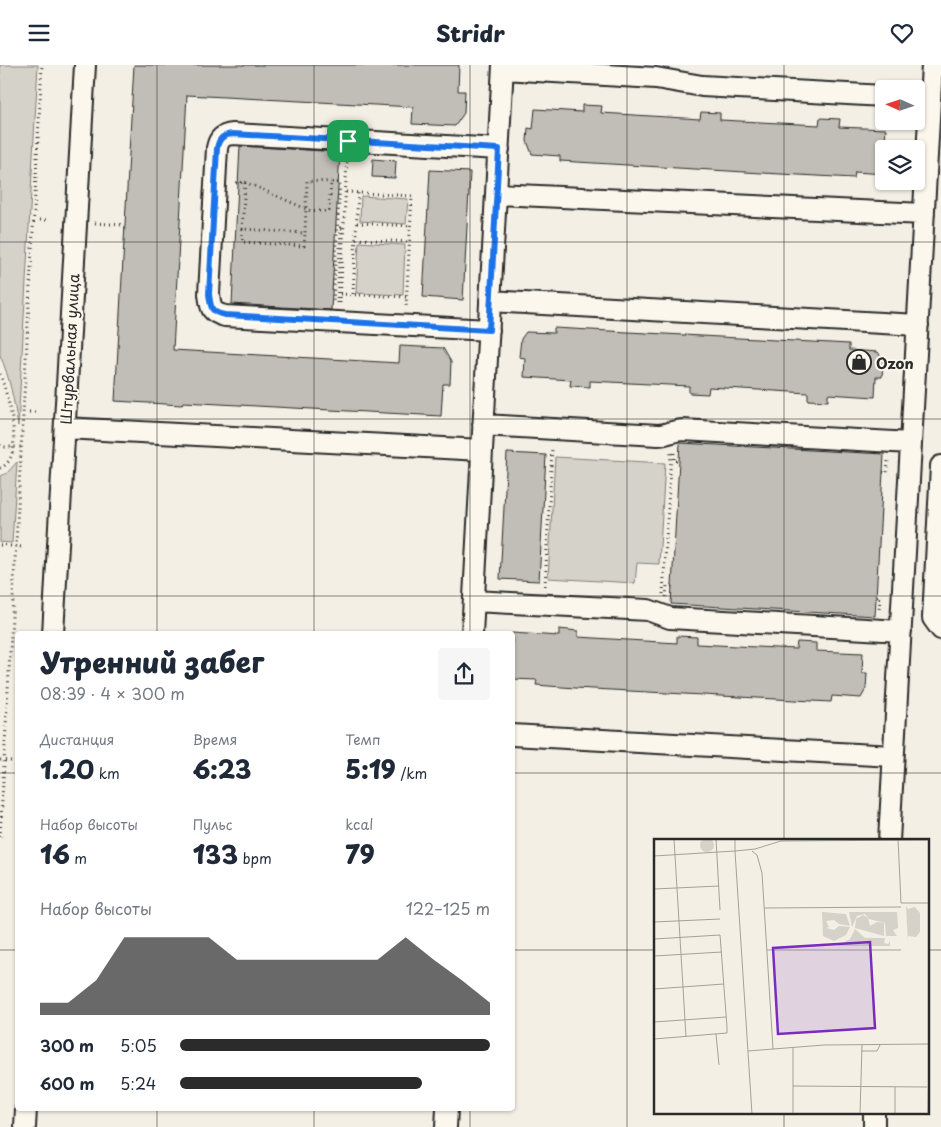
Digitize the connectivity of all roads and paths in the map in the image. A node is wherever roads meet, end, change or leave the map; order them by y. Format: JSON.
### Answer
{"nodes":[{"id":1,"x":42,"y":65,"type":"edge"},
{"id":2,"x":85,"y":65,"type":"edge"},
{"id":3,"x":932,"y":65,"type":"edge"},
{"id":4,"x":503,"y":67,"type":"edge"},
{"id":5,"x":925,"y":91,"type":"edge"},
{"id":6,"x":875,"y":96,"type":"edge"},
{"id":7,"x":923,"y":130,"type":"edge"},
{"id":8,"x":348,"y":141,"type":"junction"},
{"id":9,"x":499,"y":149,"type":"junction"},
{"id":10,"x":239,"y":182,"type":"dead end"},
{"id":11,"x":245,"y":182,"type":"junction"},
{"id":12,"x":331,"y":182,"type":"junction"},
{"id":13,"x":346,"y":193,"type":"junction"},
{"id":14,"x":358,"y":193,"type":"junction"},
{"id":15,"x":496,"y":194,"type":"junction"},
{"id":16,"x":306,"y":208,"type":"junction"},
{"id":17,"x":924,"y":213,"type":"junction"},
{"id":18,"x":40,"y":220,"type":"dead end"},
{"id":19,"x":48,"y":221,"type":"dead end"},
{"id":20,"x":95,"y":223,"type":"dead end"},
{"id":21,"x":357,"y":223,"type":"junction"},
{"id":22,"x":125,"y":225,"type":"dead end"},
{"id":23,"x":410,"y":226,"type":"junction"},
{"id":24,"x":344,"y":228,"type":"junction"},
{"id":25,"x":242,"y":229,"type":"junction"},
{"id":26,"x":304,"y":233,"type":"junction"},
{"id":27,"x":356,"y":239,"type":"junction"},
{"id":28,"x":410,"y":242,"type":"junction"},
{"id":29,"x":340,"y":294,"type":"junction"},
{"id":30,"x":353,"y":294,"type":"junction"},
{"id":31,"x":407,"y":297,"type":"junction"},
{"id":32,"x":490,"y":301,"type":"junction"},
{"id":33,"x":340,"y":306,"type":"dead end"},
{"id":34,"x":406,"y":310,"type":"dead end"},
{"id":35,"x":918,"y":325,"type":"junction"},
{"id":36,"x":489,"y":330,"type":"junction"},
{"id":37,"x":0,"y":374,"type":"edge"},
{"id":38,"x":30,"y":412,"type":"dead end"},
{"id":39,"x":39,"y":412,"type":"dead end"},
{"id":40,"x":484,"y":425,"type":"junction"},
{"id":41,"x":65,"y":427,"type":"junction"},
{"id":42,"x":554,"y":429,"type":"junction"},
{"id":43,"x":672,"y":432,"type":"junction"},
{"id":44,"x":911,"y":443,"type":"junction"},
{"id":45,"x":0,"y":445,"type":"edge"},
{"id":46,"x":14,"y":447,"type":"junction"},
{"id":47,"x":21,"y":447,"type":"junction"},
{"id":48,"x":482,"y":450,"type":"junction"},
{"id":49,"x":888,"y":454,"type":"dead end"},
{"id":50,"x":941,"y":466,"type":"edge"},
{"id":51,"x":0,"y":468,"type":"edge"},
{"id":52,"x":883,"y":472,"type":"dead end"},
{"id":53,"x":0,"y":545,"type":"edge"},
{"id":54,"x":16,"y":546,"type":"junction"},
{"id":55,"x":22,"y":547,"type":"dead end"},
{"id":56,"x":672,"y":586,"type":"dead end"},
{"id":57,"x":876,"y":596,"type":"dead end"},
{"id":58,"x":474,"y":601,"type":"junction"},
{"id":59,"x":544,"y":605,"type":"junction"},
{"id":60,"x":664,"y":609,"type":"junction"},
{"id":61,"x":879,"y":616,"type":"dead end"},
{"id":62,"x":941,"y":629,"type":"edge"},
{"id":63,"x":53,"y":631,"type":"edge"},
{"id":64,"x":472,"y":631,"type":"edge"},
{"id":65,"x":900,"y":631,"type":"junction"},
{"id":66,"x":515,"y":735,"type":"edge"},
{"id":67,"x":893,"y":756,"type":"junction"},
{"id":68,"x":2,"y":760,"type":"edge"},
{"id":69,"x":10,"y":761,"type":"dead end"},
{"id":70,"x":0,"y":837,"type":"edge"},
{"id":71,"x":889,"y":839,"type":"edge"},
{"id":72,"x":26,"y":1111,"type":"edge"},
{"id":73,"x":447,"y":1111,"type":"edge"},
{"id":74,"x":25,"y":1127,"type":"edge"},
{"id":75,"x":446,"y":1127,"type":"edge"}],
"edges":[{"from":1,"to":47,"type":"path"},
{"from":2,"to":41,"type":"street","name":"Штурвальная улица"},
{"from":3,"to":5,"type":"street"},
{"from":4,"to":6,"type":"street"},
{"from":4,"to":9,"type":"street"},
{"from":7,"to":17,"type":"street"},
{"from":8,"to":9,"type":"street"},
{"from":8,"to":13,"type":"path"},
{"from":8,"to":36,"type":"street"},
{"from":9,"to":15,"type":"street"},
{"from":10,"to":11,"type":"path"},
{"from":11,"to":16,"type":"path"},
{"from":11,"to":25,"type":"path"},
{"from":12,"to":16,"type":"path"},
{"from":12,"to":16,"type":"path"},
{"from":12,"to":24,"type":"path"},
{"from":13,"to":14,"type":"path"},
{"from":13,"to":24,"type":"path"},
{"from":14,"to":21,"type":"path"},
{"from":14,"to":23,"type":"path"},
{"from":15,"to":17,"type":"street"},
{"from":15,"to":32,"type":"street"},
{"from":16,"to":26,"type":"path"},
{"from":17,"to":35,"type":"street"},
{"from":18,"to":19,"type":"path"},
{"from":20,"to":22,"type":"path"},
{"from":21,"to":23,"type":"path"},
{"from":21,"to":27,"type":"path"},
{"from":23,"to":28,"type":"path"},
{"from":24,"to":29,"type":"path"},
{"from":25,"to":26,"type":"path"},
{"from":25,"to":26,"type":"path"},
{"from":27,"to":28,"type":"path"},
{"from":27,"to":30,"type":"path"},
{"from":28,"to":31,"type":"path"},
{"from":29,"to":30,"type":"path"},
{"from":29,"to":33,"type":"path"},
{"from":30,"to":31,"type":"path"},
{"from":31,"to":34,"type":"path"},
{"from":32,"to":35,"type":"street"},
{"from":32,"to":36,"type":"street"},
{"from":35,"to":44,"type":"street"},
{"from":36,"to":40,"type":"street"},
{"from":37,"to":46,"type":"path"},
{"from":38,"to":39,"type":"path"},
{"from":40,"to":42,"type":"street"},
{"from":40,"to":48,"type":"street"},
{"from":41,"to":48,"type":"street"},
{"from":41,"to":63,"type":"street","name":"Штурвальная улица"},
{"from":42,"to":43,"type":"street"},
{"from":42,"to":59,"type":"path"},
{"from":43,"to":44,"type":"street"},
{"from":43,"to":60,"type":"path"},
{"from":44,"to":65,"type":"street"},
{"from":45,"to":46,"type":"path"},
{"from":46,"to":47,"type":"path"},
{"from":46,"to":51,"type":"path"},
{"from":47,"to":54,"type":"path"},
{"from":48,"to":58,"type":"street"},
{"from":49,"to":52,"type":"path"},
{"from":50,"to":62,"type":"street"},
{"from":53,"to":54,"type":"path"},
{"from":54,"to":55,"type":"path"},
{"from":54,"to":68,"type":"path"},
{"from":56,"to":60,"type":"path"},
{"from":57,"to":61,"type":"path"},
{"from":58,"to":59,"type":"street"},
{"from":58,"to":64,"type":"street"},
{"from":59,"to":60,"type":"street"},
{"from":60,"to":65,"type":"street"},
{"from":65,"to":67,"type":"street"},
{"from":66,"to":67,"type":"street"},
{"from":67,"to":71,"type":"street"},
{"from":68,"to":69,"type":"path"},
{"from":68,"to":70,"type":"path"},
{"from":72,"to":74,"type":"street"},
{"from":73,"to":75,"type":"street"}]}
